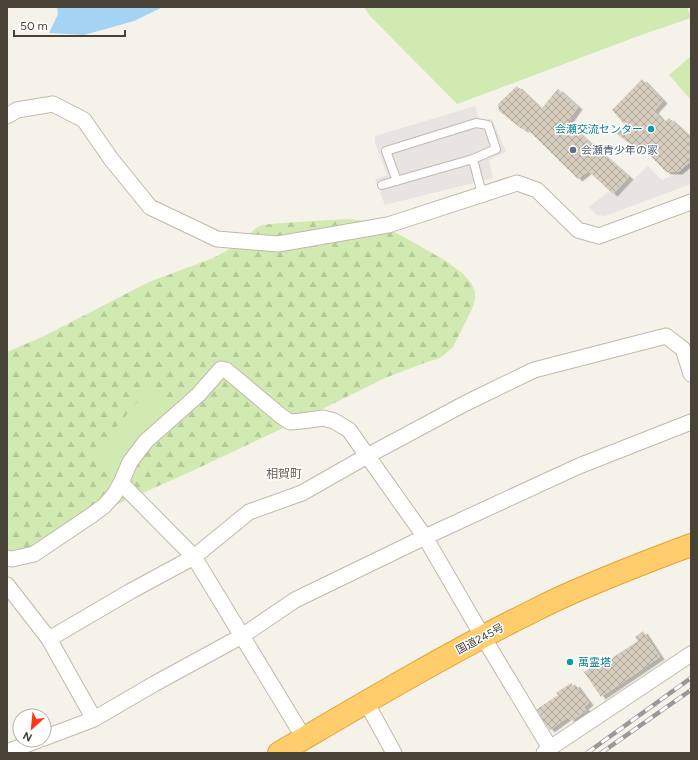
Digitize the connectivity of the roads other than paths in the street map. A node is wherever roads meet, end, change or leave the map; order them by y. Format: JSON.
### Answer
{"nodes":[{"id":1,"x":7,"y":116,"type":"edge"},
{"id":2,"x":473,"y":159,"type":"junction"},
{"id":3,"x":397,"y":180,"type":"junction"},
{"id":4,"x":382,"y":185,"type":"dead end"},
{"id":5,"x":482,"y":194,"type":"junction"},
{"id":6,"x":691,"y":202,"type":"edge"},
{"id":7,"x":687,"y":344,"type":"edge"},
{"id":8,"x":691,"y":374,"type":"edge"},
{"id":9,"x":691,"y":422,"type":"edge"},
{"id":10,"x":367,"y":456,"type":"junction"},
{"id":11,"x":121,"y":483,"type":"junction"},
{"id":12,"x":425,"y":537,"type":"junction"},
{"id":13,"x":691,"y":545,"type":"edge"},
{"id":14,"x":194,"y":557,"type":"junction"},
{"id":15,"x":7,"y":558,"type":"edge"},
{"id":16,"x":7,"y":585,"type":"edge"},
{"id":17,"x":242,"y":636,"type":"junction"},
{"id":18,"x":483,"y":637,"type":"junction"},
{"id":19,"x":49,"y":639,"type":"junction"},
{"id":20,"x":691,"y":654,"type":"edge"},
{"id":21,"x":366,"y":702,"type":"junction"},
{"id":22,"x":94,"y":719,"type":"junction"},
{"id":23,"x":52,"y":735,"type":"edge"},
{"id":24,"x":304,"y":738,"type":"junction"},
{"id":25,"x":17,"y":748,"type":"edge"},
{"id":26,"x":547,"y":751,"type":"edge"},
{"id":27,"x":7,"y":752,"type":"edge"},
{"id":28,"x":279,"y":753,"type":"edge"},
{"id":29,"x":394,"y":753,"type":"edge"}],
"edges":[{"from":1,"to":5,"type":"street"},
{"from":2,"to":3,"type":"lane"},
{"from":2,"to":3,"type":"lane"},
{"from":2,"to":5,"type":"lane"},
{"from":3,"to":4,"type":"lane"},
{"from":5,"to":6,"type":"street"},
{"from":7,"to":8,"type":"street"},
{"from":7,"to":10,"type":"street"},
{"from":9,"to":12,"type":"street"},
{"from":10,"to":11,"type":"street"},
{"from":10,"to":12,"type":"street"},
{"from":10,"to":14,"type":"street"},
{"from":11,"to":14,"type":"street"},
{"from":11,"to":15,"type":"street"},
{"from":12,"to":17,"type":"street"},
{"from":12,"to":18,"type":"street"},
{"from":13,"to":18,"type":"highway","name":"国道245号"},
{"from":14,"to":17,"type":"street"},
{"from":14,"to":19,"type":"street"},
{"from":16,"to":19,"type":"street"},
{"from":17,"to":22,"type":"street"},
{"from":17,"to":24,"type":"street"},
{"from":18,"to":21,"type":"highway","name":"国道245号"},
{"from":18,"to":26,"type":"street"},
{"from":19,"to":22,"type":"street"},
{"from":20,"to":26,"type":"street"},
{"from":21,"to":24,"type":"highway","name":"国道245号"},
{"from":21,"to":29,"type":"street"},
{"from":22,"to":23,"type":"street"},
{"from":24,"to":28,"type":"highway","name":"国道245号"},
{"from":25,"to":27,"type":"street"}]}
